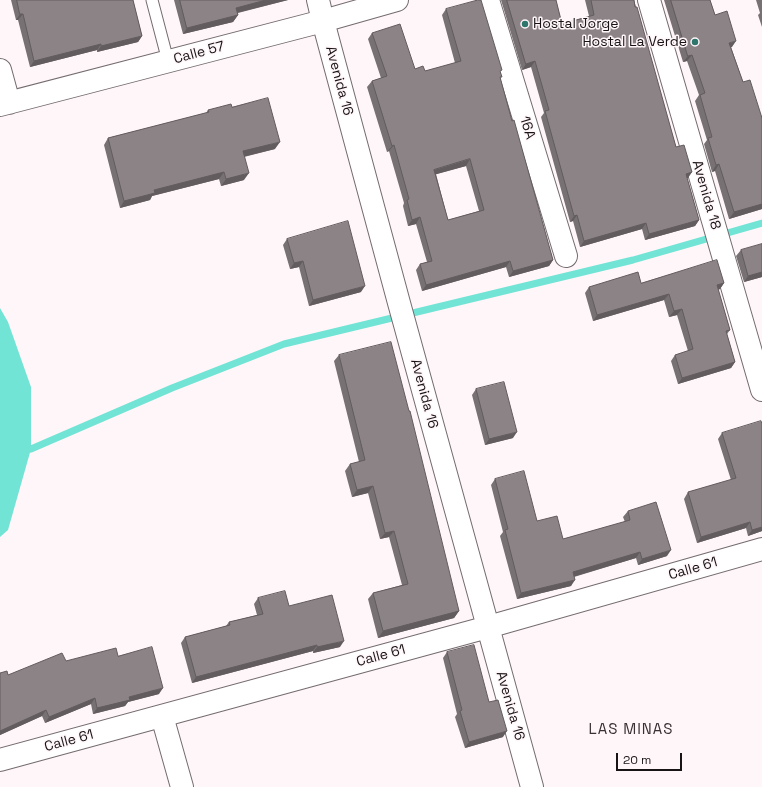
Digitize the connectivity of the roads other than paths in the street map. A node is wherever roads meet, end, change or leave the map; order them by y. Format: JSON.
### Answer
{"nodes":[{"id":1,"x":152,"y":0,"type":"edge"},
{"id":2,"x":318,"y":0,"type":"edge"},
{"id":3,"x":397,"y":0,"type":"edge"},
{"id":4,"x":488,"y":0,"type":"edge"},
{"id":5,"x":649,"y":0,"type":"edge"},
{"id":6,"x":323,"y":21,"type":"junction"},
{"id":7,"x":168,"y":61,"type":"junction"},
{"id":8,"x":0,"y":70,"type":"edge"},
{"id":9,"x":4,"y":104,"type":"edge"},
{"id":10,"x":566,"y":256,"type":"dead end"},
{"id":11,"x":762,"y":390,"type":"edge"},
{"id":12,"x":762,"y":549,"type":"edge"},
{"id":13,"x":488,"y":627,"type":"junction"},
{"id":14,"x":162,"y":716,"type":"junction"},
{"id":15,"x":0,"y":760,"type":"edge"},
{"id":16,"x":182,"y":787,"type":"edge"},
{"id":17,"x":532,"y":787,"type":"edge"}],
"edges":[{"from":1,"to":7,"type":"lane"},
{"from":2,"to":6,"type":"street","name":"Avenida 16"},
{"from":3,"to":6,"type":"street","name":"Calle 57"},
{"from":4,"to":10,"type":"street","name":"16A"},
{"from":5,"to":11,"type":"street","name":"Avenida 18"},
{"from":6,"to":7,"type":"street","name":"Calle 57"},
{"from":6,"to":13,"type":"street","name":"Avenida 16"},
{"from":7,"to":9,"type":"street","name":"Calle 57"},
{"from":8,"to":9,"type":"street"},
{"from":12,"to":13,"type":"street","name":"Calle 61"},
{"from":13,"to":14,"type":"street","name":"Calle 61"},
{"from":13,"to":17,"type":"street","name":"Avenida 16"},
{"from":14,"to":15,"type":"street","name":"Calle 61"},
{"from":14,"to":16,"type":"street"}]}
